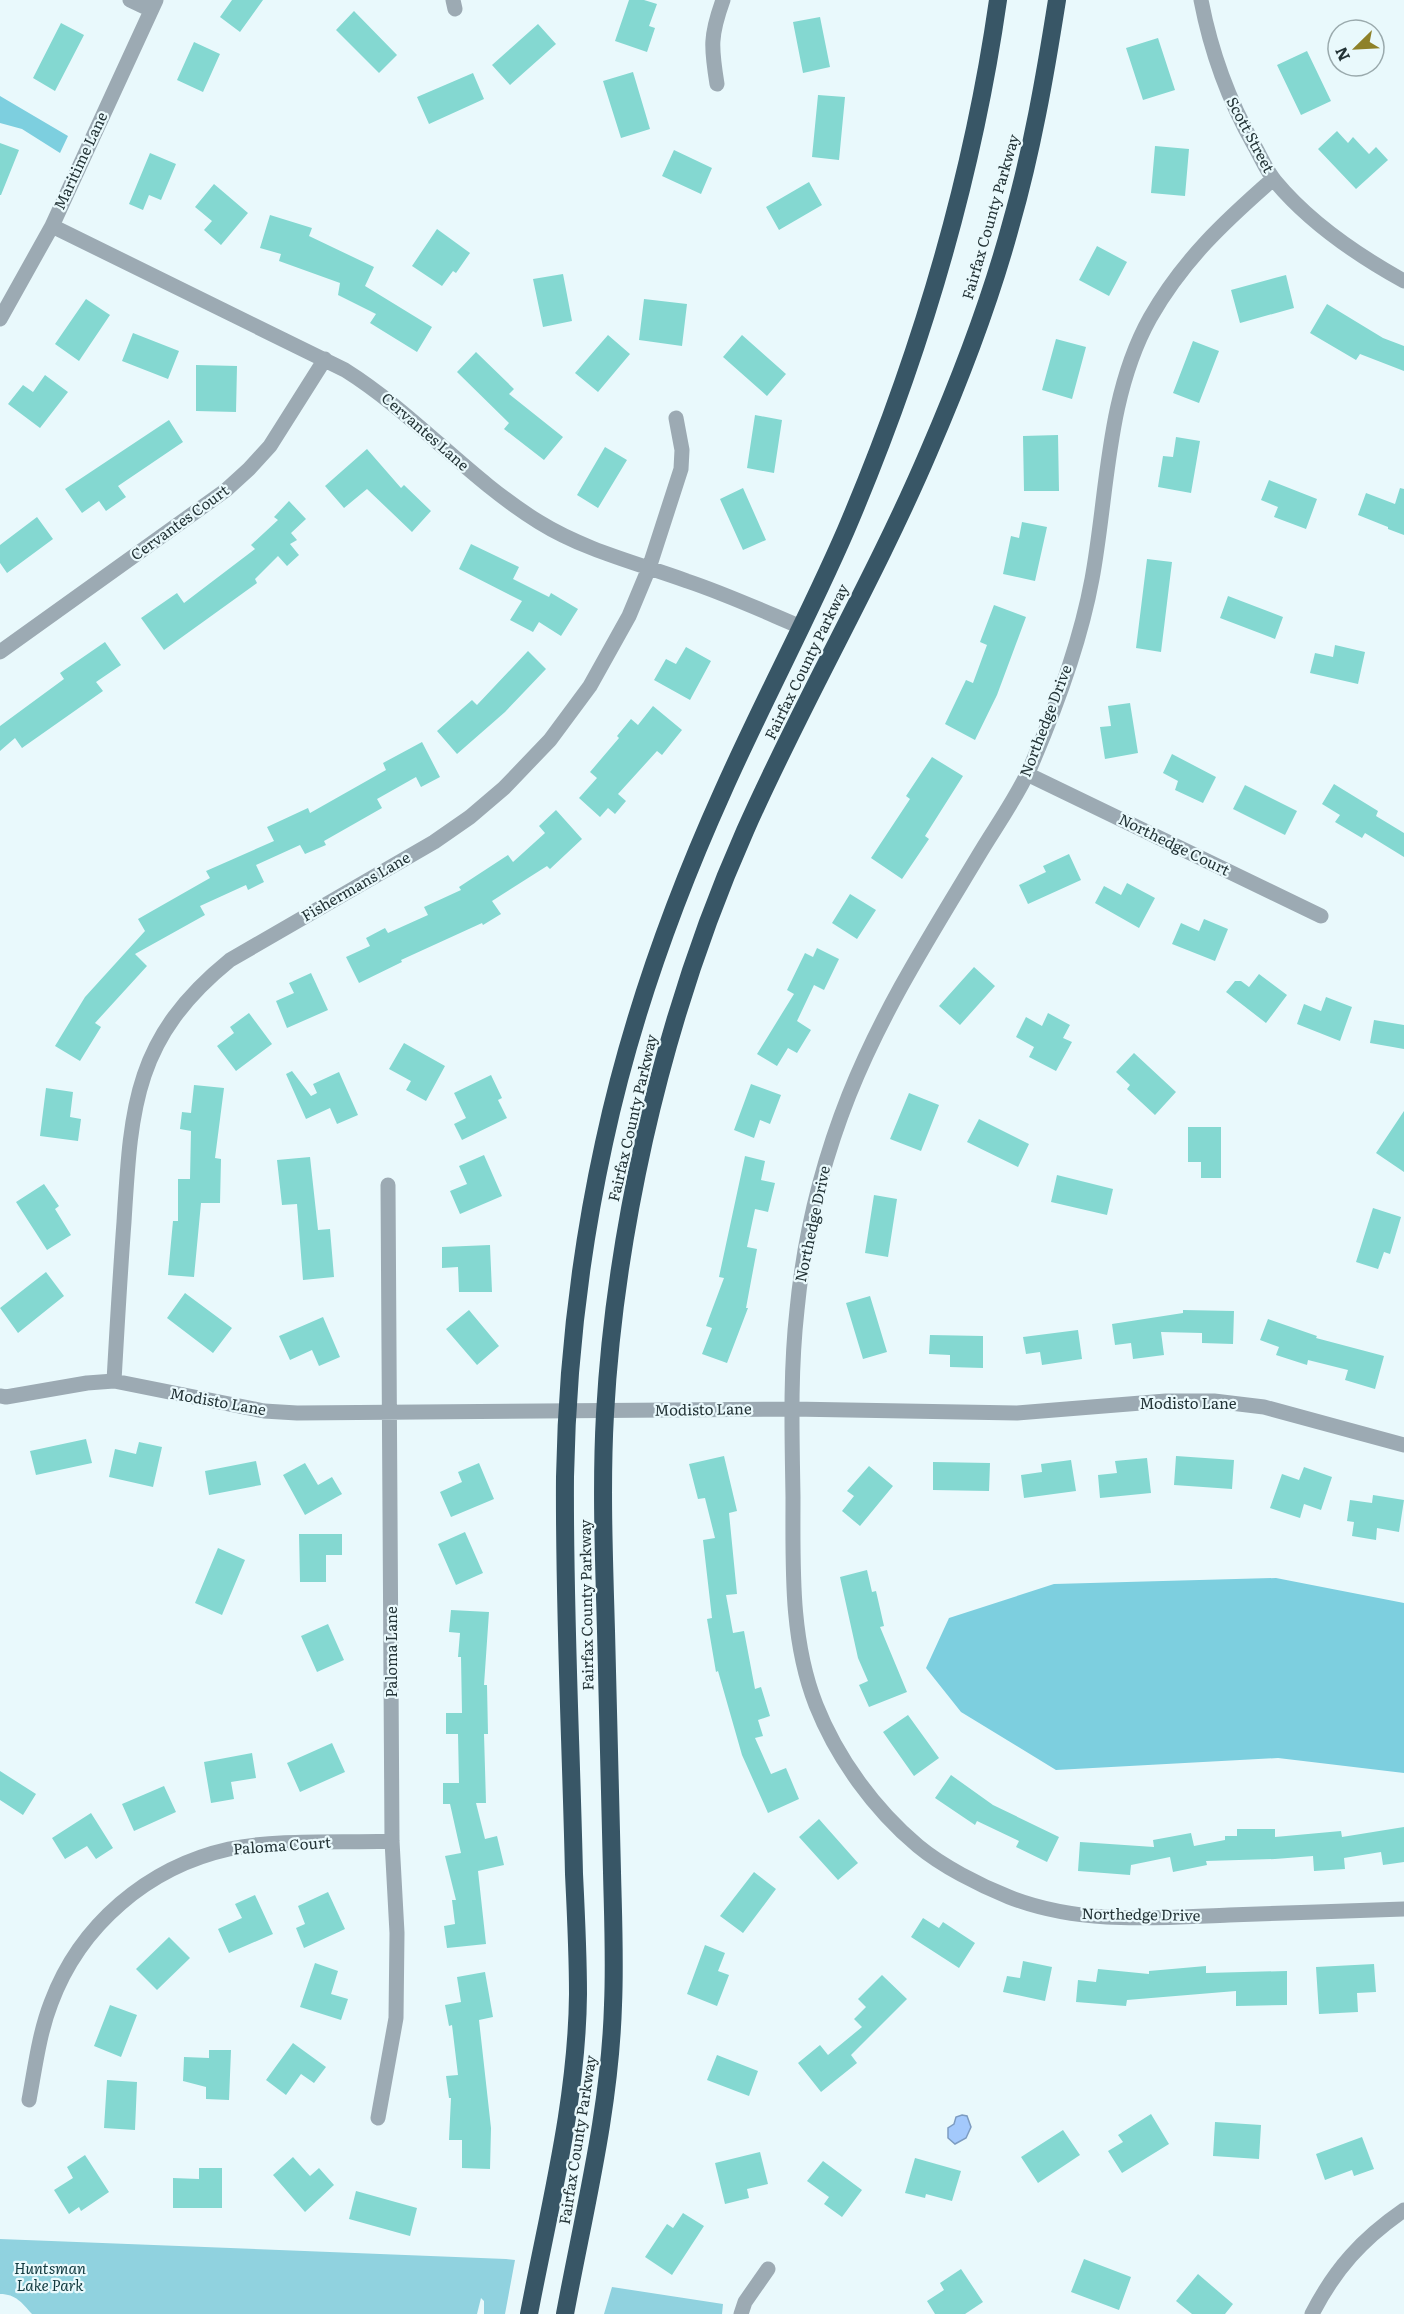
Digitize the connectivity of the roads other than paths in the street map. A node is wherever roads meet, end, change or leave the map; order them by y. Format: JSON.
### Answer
{"nodes":[{"id":1,"x":130,"y":0,"type":"edge"},
{"id":2,"x":723,"y":0,"type":"edge"},
{"id":3,"x":998,"y":0,"type":"edge"},
{"id":4,"x":1057,"y":0,"type":"edge"},
{"id":5,"x":1201,"y":0,"type":"edge"},
{"id":6,"x":153,"y":5,"type":"edge"},
{"id":7,"x":717,"y":84,"type":"dead end"},
{"id":8,"x":1273,"y":178,"type":"junction"},
{"id":9,"x":51,"y":225,"type":"junction"},
{"id":10,"x":1404,"y":281,"type":"edge"},
{"id":11,"x":0,"y":319,"type":"edge"},
{"id":12,"x":324,"y":359,"type":"junction"},
{"id":13,"x":676,"y":418,"type":"dead end"},
{"id":14,"x":649,"y":568,"type":"junction"},
{"id":15,"x":801,"y":627,"type":"junction"},
{"id":16,"x":0,"y":652,"type":"edge"},
{"id":17,"x":1027,"y":774,"type":"junction"},
{"id":18,"x":1321,"y":916,"type":"dead end"},
{"id":19,"x":388,"y":1185,"type":"dead end"},
{"id":20,"x":114,"y":1381,"type":"junction"},
{"id":21,"x":0,"y":1396,"type":"edge"},
{"id":22,"x":792,"y":1409,"type":"junction"},
{"id":23,"x":605,"y":1411,"type":"junction"},
{"id":24,"x":568,"y":1412,"type":"junction"},
{"id":25,"x":390,"y":1413,"type":"junction"},
{"id":26,"x":1404,"y":1445,"type":"edge"},
{"id":27,"x":392,"y":1841,"type":"junction"},
{"id":28,"x":1404,"y":1909,"type":"edge"},
{"id":29,"x":28,"y":2100,"type":"dead end"},
{"id":30,"x":378,"y":2118,"type":"dead end"},
{"id":31,"x":1404,"y":2210,"type":"edge"},
{"id":32,"x":768,"y":2269,"type":"dead end"},
{"id":33,"x":529,"y":2314,"type":"edge"},
{"id":34,"x":565,"y":2314,"type":"edge"},
{"id":35,"x":741,"y":2314,"type":"edge"},
{"id":36,"x":1312,"y":2314,"type":"edge"}],
"edges":[{"from":1,"to":6,"type":"street"},
{"from":2,"to":7,"type":"street"},
{"from":3,"to":15,"type":"highway","name":"Fairfax County Parkway"},
{"from":4,"to":23,"type":"highway","name":"Fairfax County Parkway"},
{"from":5,"to":8,"type":"street","name":"Scott Street"},
{"from":6,"to":9,"type":"street","name":"Maritime Lane"},
{"from":8,"to":10,"type":"street","name":"Scott Street"},
{"from":8,"to":17,"type":"street","name":"Northedge Drive"},
{"from":9,"to":11,"type":"street","name":"Maritime Lane"},
{"from":9,"to":12,"type":"street","name":"Cervantes Lane"},
{"from":12,"to":14,"type":"street","name":"Cervantes Lane"},
{"from":12,"to":16,"type":"street","name":"Cervantes Court"},
{"from":13,"to":14,"type":"street","name":"Fishermans Lane"},
{"from":14,"to":15,"type":"street","name":"Cervantes Lane"},
{"from":14,"to":20,"type":"street","name":"Fishermans Lane"},
{"from":15,"to":24,"type":"highway","name":"Fairfax County Parkway"},
{"from":17,"to":18,"type":"street","name":"Northedge Court"},
{"from":17,"to":22,"type":"street","name":"Northedge Drive"},
{"from":19,"to":25,"type":"street","name":"Paloma Lane"},
{"from":20,"to":21,"type":"street","name":"Modisto Lane"},
{"from":20,"to":25,"type":"street","name":"Modisto Lane"},
{"from":22,"to":23,"type":"street","name":"Modisto Lane"},
{"from":22,"to":26,"type":"street","name":"Modisto Lane"},
{"from":22,"to":28,"type":"street","name":"Northedge Drive"},
{"from":23,"to":24,"type":"street","name":"Modisto Lane"},
{"from":23,"to":34,"type":"highway","name":"Fairfax County Parkway"},
{"from":24,"to":25,"type":"street","name":"Modisto Lane"},
{"from":24,"to":33,"type":"highway","name":"Fairfax County Parkway"},
{"from":25,"to":27,"type":"street","name":"Paloma Lane"},
{"from":27,"to":29,"type":"street","name":"Paloma Court"},
{"from":27,"to":30,"type":"street","name":"Paloma Lane"},
{"from":31,"to":36,"type":"street"},
{"from":32,"to":35,"type":"street"}]}
